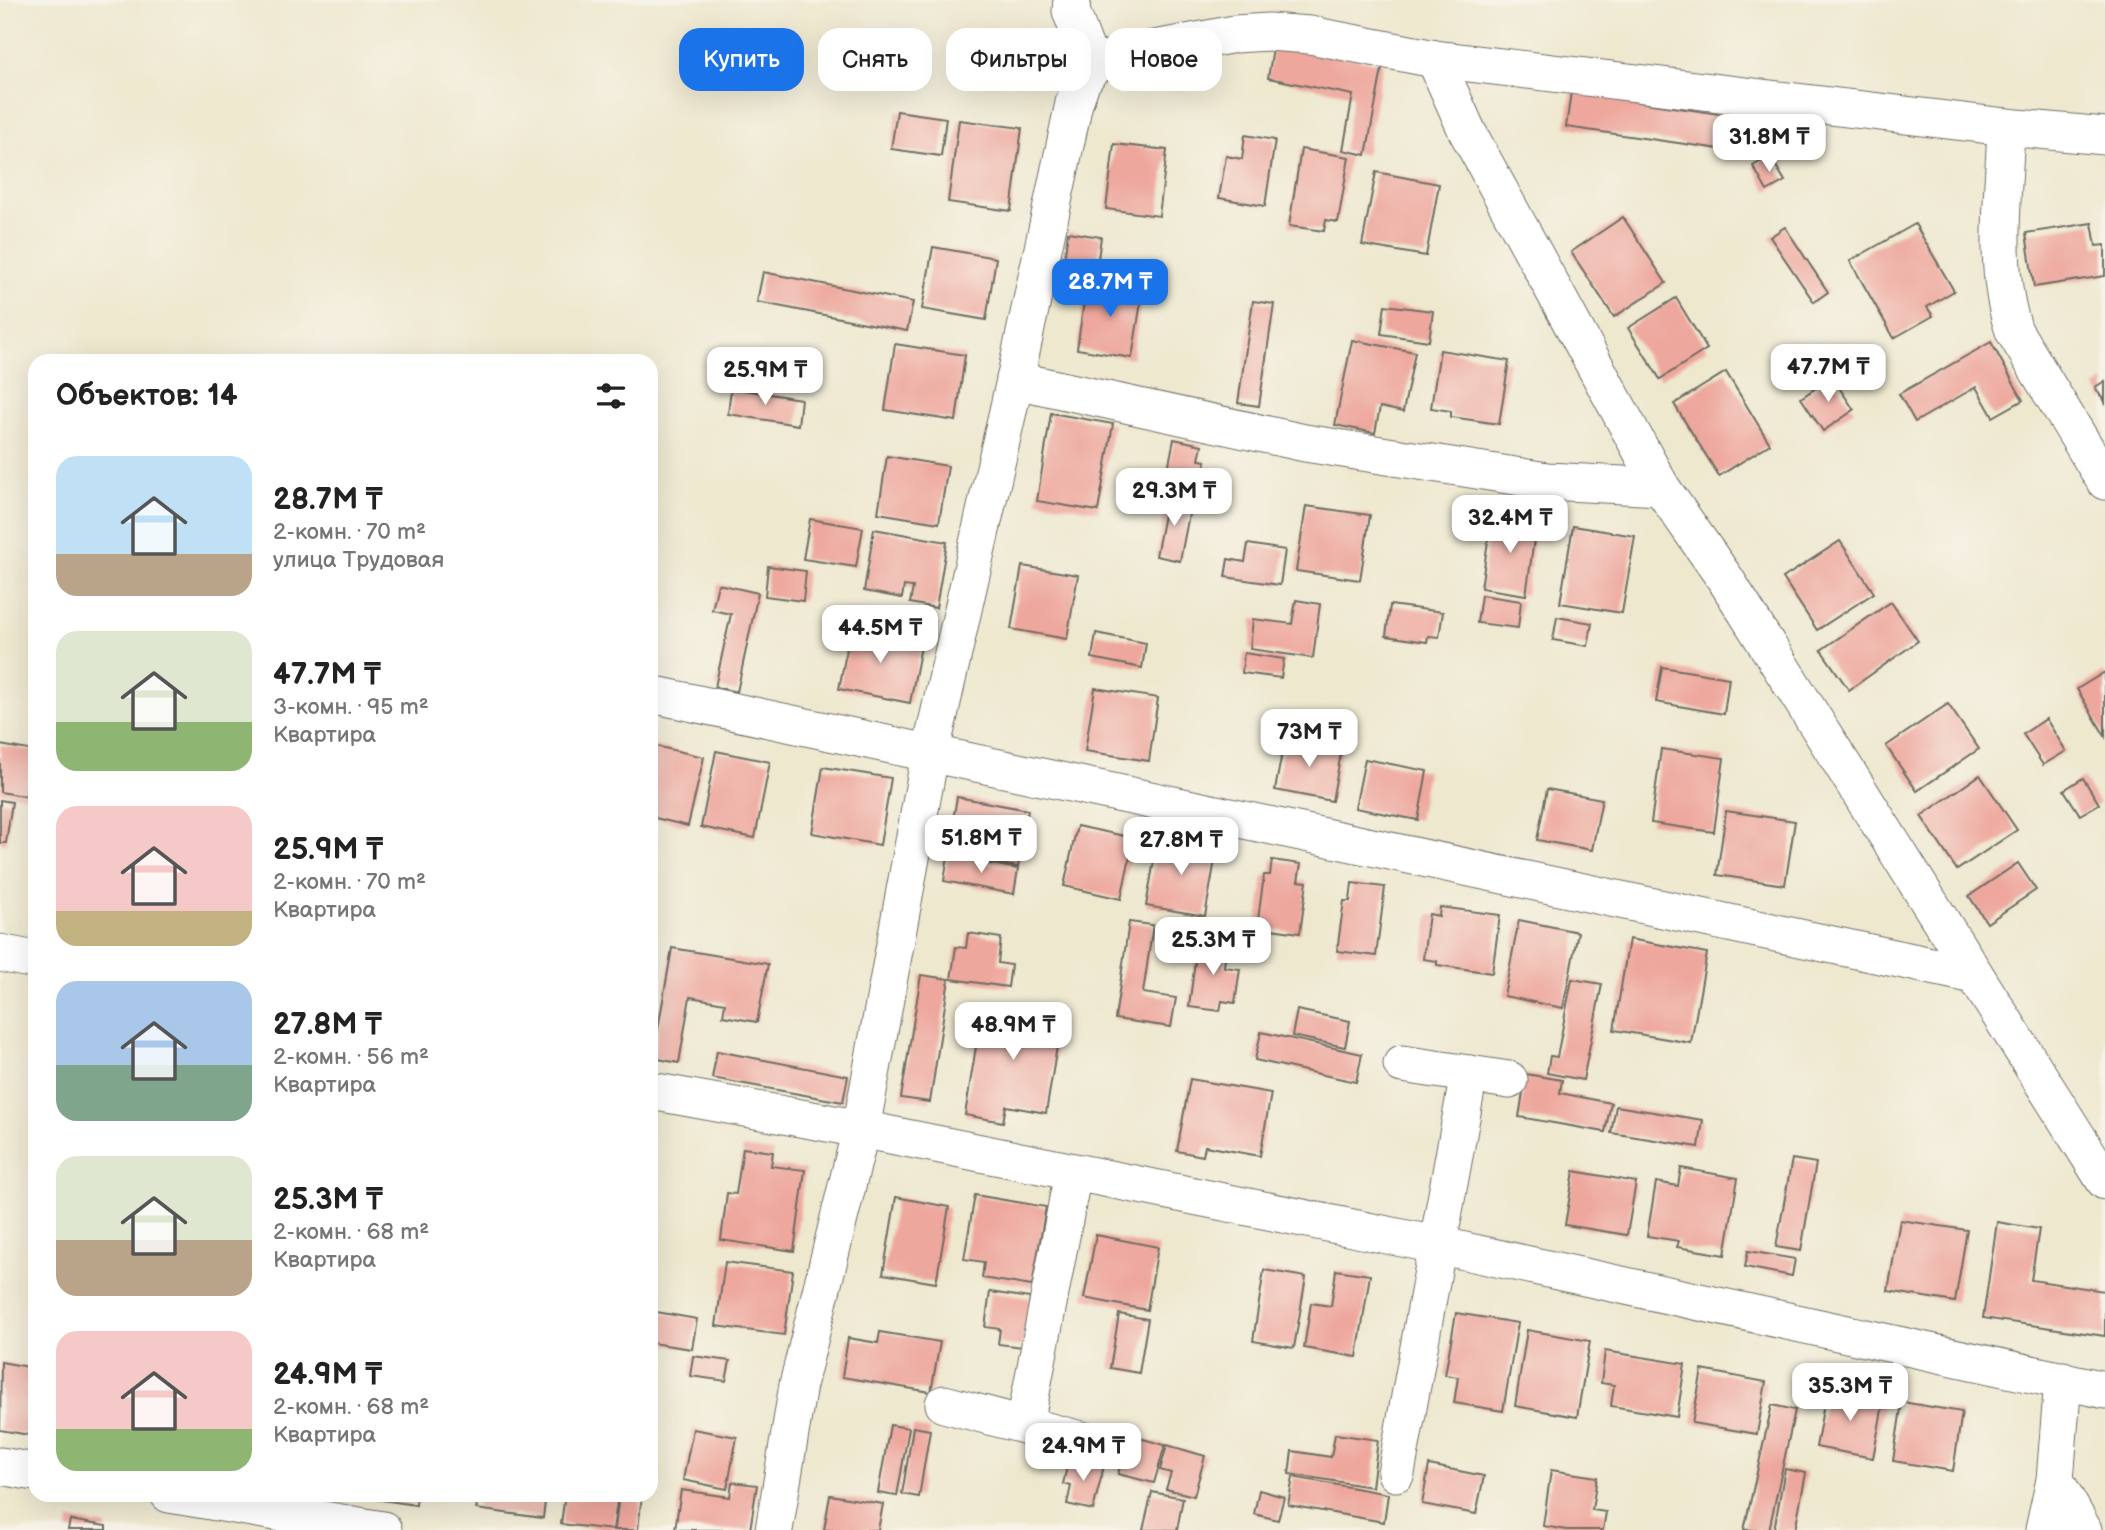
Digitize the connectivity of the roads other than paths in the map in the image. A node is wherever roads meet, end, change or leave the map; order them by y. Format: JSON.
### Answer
{"nodes":[{"id":1,"x":1072,"y":0,"type":"edge"},
{"id":2,"x":1435,"y":59,"type":"junction"},
{"id":3,"x":1092,"y":67,"type":"junction"},
{"id":4,"x":2006,"y":127,"type":"junction"},
{"id":5,"x":2105,"y":136,"type":"edge"},
{"id":6,"x":1015,"y":380,"type":"junction"},
{"id":7,"x":2105,"y":481,"type":"edge"},
{"id":8,"x":1661,"y":487,"type":"junction"},
{"id":9,"x":658,"y":696,"type":"edge"},
{"id":10,"x":930,"y":755,"type":"junction"},
{"id":11,"x":0,"y":953,"type":"edge"},
{"id":12,"x":28,"y":959,"type":"edge"},
{"id":13,"x":1974,"y":975,"type":"junction"},
{"id":14,"x":1402,"y":1064,"type":"dead end"},
{"id":15,"x":1469,"y":1074,"type":"junction"},
{"id":16,"x":1510,"y":1080,"type":"dead end"},
{"id":17,"x":658,"y":1092,"type":"edge"},
{"id":18,"x":861,"y":1129,"type":"junction"},
{"id":19,"x":1073,"y":1173,"type":"junction"},
{"id":20,"x":2105,"y":1181,"type":"edge"},
{"id":21,"x":1437,"y":1245,"type":"junction"},
{"id":22,"x":2063,"y":1380,"type":"junction"},
{"id":23,"x":2105,"y":1390,"type":"edge"},
{"id":24,"x":944,"y":1404,"type":"dead end"},
{"id":25,"x":1025,"y":1424,"type":"junction"},
{"id":26,"x":1104,"y":1446,"type":"dead end"},
{"id":27,"x":0,"y":1466,"type":"edge"},
{"id":28,"x":28,"y":1471,"type":"edge"},
{"id":29,"x":1396,"y":1473,"type":"dead end"},
{"id":30,"x":2055,"y":1480,"type":"junction"},
{"id":31,"x":217,"y":1502,"type":"edge"},
{"id":32,"x":383,"y":1530,"type":"edge"},
{"id":33,"x":774,"y":1530,"type":"edge"},
{"id":34,"x":2043,"y":1530,"type":"edge"},
{"id":35,"x":2083,"y":1530,"type":"edge"}],
"edges":[{"from":1,"to":3,"type":"street"},
{"from":2,"to":3,"type":"street"},
{"from":2,"to":4,"type":"street"},
{"from":2,"to":8,"type":"street"},
{"from":3,"to":6,"type":"street"},
{"from":4,"to":5,"type":"street"},
{"from":4,"to":7,"type":"street"},
{"from":6,"to":8,"type":"street"},
{"from":6,"to":10,"type":"street"},
{"from":8,"to":13,"type":"street"},
{"from":9,"to":10,"type":"street"},
{"from":10,"to":13,"type":"street"},
{"from":10,"to":18,"type":"street"},
{"from":11,"to":12,"type":"street"},
{"from":13,"to":20,"type":"street"},
{"from":14,"to":15,"type":"street"},
{"from":15,"to":16,"type":"street"},
{"from":15,"to":21,"type":"street"},
{"from":17,"to":18,"type":"street"},
{"from":18,"to":19,"type":"street"},
{"from":18,"to":33,"type":"street"},
{"from":19,"to":21,"type":"street"},
{"from":19,"to":25,"type":"street"},
{"from":21,"to":22,"type":"street"},
{"from":21,"to":29,"type":"street"},
{"from":22,"to":23,"type":"street"},
{"from":22,"to":30,"type":"street"},
{"from":24,"to":25,"type":"street"},
{"from":25,"to":26,"type":"street"},
{"from":27,"to":28,"type":"street"},
{"from":30,"to":34,"type":"street"},
{"from":30,"to":35,"type":"street"},
{"from":31,"to":32,"type":"street"}]}
